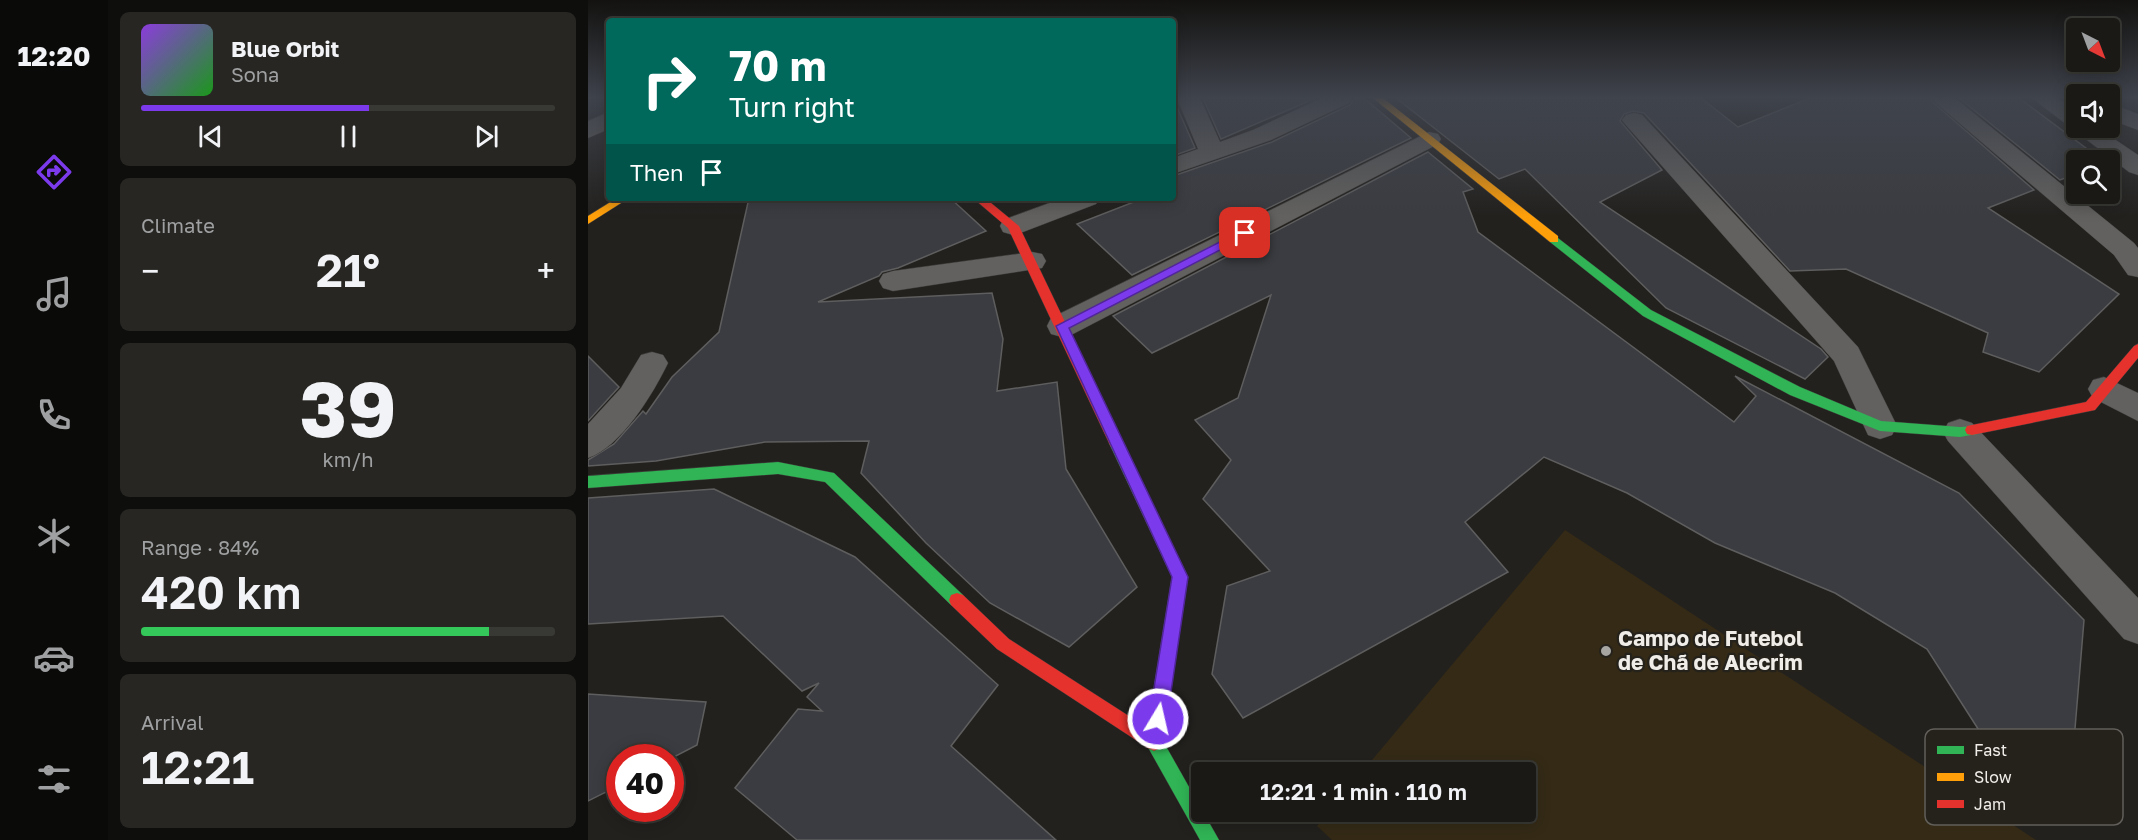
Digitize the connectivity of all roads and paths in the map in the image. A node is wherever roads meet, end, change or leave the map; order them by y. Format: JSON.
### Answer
{"nodes":[{"id":1,"x":1205,"y":137,"type":"edge"},
{"id":2,"x":1256,"y":137,"type":"edge"},
{"id":3,"x":1650,"y":137,"type":"edge"},
{"id":4,"x":1988,"y":137,"type":"edge"},
{"id":5,"x":2097,"y":138,"type":"edge"},
{"id":6,"x":1429,"y":139,"type":"joint"},
{"id":7,"x":1212,"y":152,"type":"junction"},
{"id":8,"x":1176,"y":165,"type":"edge"},
{"id":9,"x":2138,"y":167,"type":"edge"},
{"id":10,"x":619,"y":201,"type":"edge"},
{"id":11,"x":982,"y":201,"type":"edge"},
{"id":12,"x":1079,"y":201,"type":"edge"},
{"id":13,"x":588,"y":221,"type":"edge"},
{"id":14,"x":1013,"y":226,"type":"junction"},
{"id":15,"x":2133,"y":258,"type":"edge"},
{"id":16,"x":1032,"y":261,"type":"junction"},
{"id":17,"x":893,"y":280,"type":"dead end"},
{"id":18,"x":1062,"y":326,"type":"junction"},
{"id":19,"x":2138,"y":349,"type":"edge"},
{"id":20,"x":652,"y":363,"type":"dead end"},
{"id":21,"x":2104,"y":389,"type":"junction"},
{"id":22,"x":2138,"y":408,"type":"edge"},
{"id":23,"x":1880,"y":426,"type":"junction"},
{"id":24,"x":1960,"y":432,"type":"junction"},
{"id":25,"x":588,"y":445,"type":"edge"},
{"id":26,"x":588,"y":482,"type":"edge"},
{"id":27,"x":2138,"y":626,"type":"edge"},
{"id":28,"x":1154,"y":742,"type":"junction"},
{"id":29,"x":1210,"y":840,"type":"edge"}],
"edges":[{"from":1,"to":7,"type":"street"},
{"from":2,"to":7,"type":"street"},
{"from":3,"to":23,"type":"street"},
{"from":4,"to":15,"type":"street"},
{"from":5,"to":9,"type":"street"},
{"from":6,"to":18,"type":"street"},
{"from":6,"to":23,"type":"street"},
{"from":7,"to":8,"type":"street"},
{"from":10,"to":13,"type":"street"},
{"from":11,"to":14,"type":"street"},
{"from":12,"to":14,"type":"street"},
{"from":14,"to":16,"type":"street"},
{"from":16,"to":17,"type":"street"},
{"from":16,"to":18,"type":"street"},
{"from":18,"to":28,"type":"street"},
{"from":19,"to":21,"type":"street"},
{"from":20,"to":25,"type":"street"},
{"from":21,"to":22,"type":"street"},
{"from":21,"to":24,"type":"street"},
{"from":23,"to":24,"type":"street"},
{"from":24,"to":27,"type":"street"},
{"from":26,"to":28,"type":"street"},
{"from":28,"to":29,"type":"street"}]}
